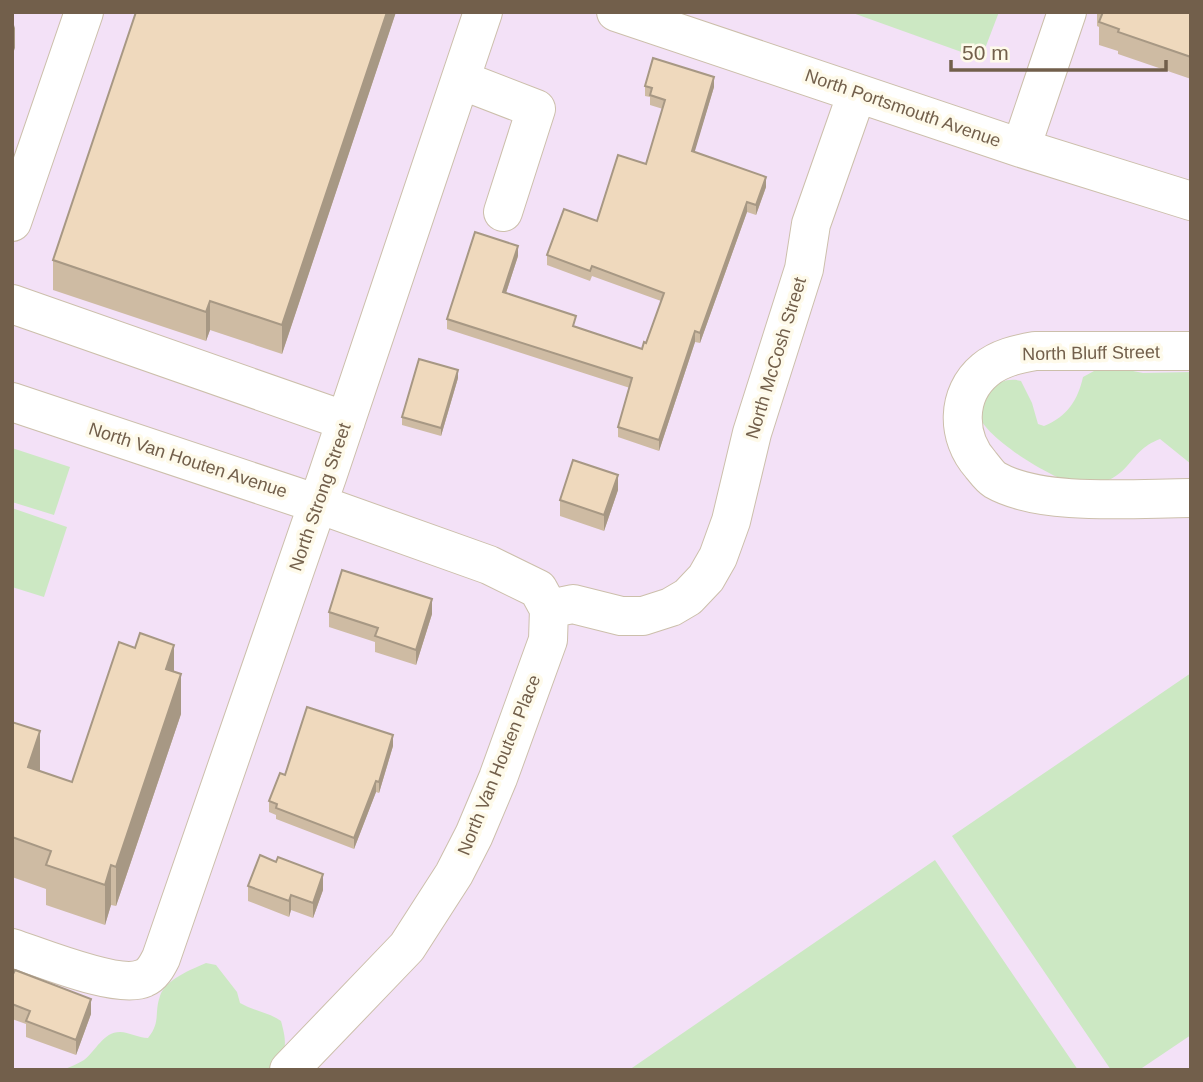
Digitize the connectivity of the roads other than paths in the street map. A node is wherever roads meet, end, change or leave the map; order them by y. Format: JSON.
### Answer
{"nodes":[{"id":1,"x":84,"y":12,"type":"edge"},
{"id":2,"x":483,"y":12,"type":"edge"},
{"id":3,"x":616,"y":12,"type":"edge"},
{"id":4,"x":1067,"y":12,"type":"edge"},
{"id":5,"x":461,"y":80,"type":"junction"},
{"id":6,"x":856,"y":93,"type":"junction"},
{"id":7,"x":1021,"y":148,"type":"junction"},
{"id":8,"x":1191,"y":201,"type":"edge"},
{"id":9,"x":503,"y":212,"type":"dead end"},
{"id":10,"x":12,"y":222,"type":"edge"},
{"id":11,"x":12,"y":304,"type":"edge"},
{"id":12,"x":1191,"y":351,"type":"edge"},
{"id":13,"x":12,"y":402,"type":"edge"},
{"id":14,"x":346,"y":421,"type":"junction"},
{"id":15,"x":1191,"y":498,"type":"edge"},
{"id":16,"x":318,"y":504,"type":"junction"},
{"id":17,"x":549,"y":609,"type":"junction"},
{"id":18,"x":12,"y":948,"type":"edge"},
{"id":19,"x":289,"y":1070,"type":"edge"}],
"edges":[{"from":1,"to":10,"type":"street"},
{"from":2,"to":5,"type":"street","name":"North Strong Street"},
{"from":3,"to":6,"type":"street","name":"North Portsmouth Avenue"},
{"from":4,"to":7,"type":"street"},
{"from":5,"to":9,"type":"street"},
{"from":5,"to":14,"type":"street","name":"North Strong Street"},
{"from":6,"to":7,"type":"street","name":"North Portsmouth Avenue"},
{"from":6,"to":17,"type":"street","name":"North McCosh Street"},
{"from":7,"to":8,"type":"street","name":"North Portsmouth Avenue"},
{"from":11,"to":14,"type":"street"},
{"from":12,"to":15,"type":"street","name":"North Bluff Street"},
{"from":13,"to":16,"type":"street","name":"North Van Houten Avenue"},
{"from":14,"to":16,"type":"street","name":"North Strong Street"},
{"from":16,"to":17,"type":"street","name":"North Van Houten Avenue"},
{"from":16,"to":18,"type":"street","name":"North Strong Street"},
{"from":17,"to":19,"type":"street","name":"North Van Houten Place"}]}
